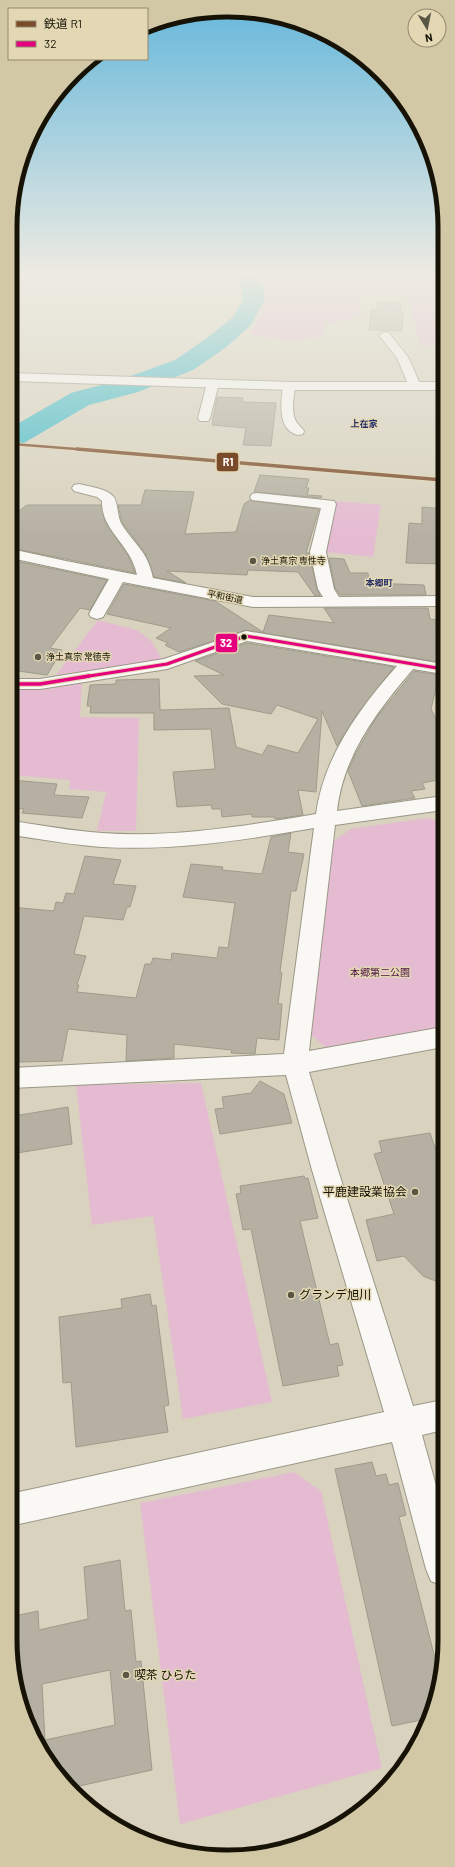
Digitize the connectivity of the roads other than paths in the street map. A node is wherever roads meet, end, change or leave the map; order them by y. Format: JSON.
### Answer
{"nodes":[{"id":1,"x":406,"y":363,"type":"edge"},
{"id":2,"x":417,"y":363,"type":"edge"},
{"id":3,"x":17,"y":377,"type":"edge"},
{"id":4,"x":213,"y":383,"type":"junction"},
{"id":5,"x":289,"y":386,"type":"junction"},
{"id":6,"x":419,"y":386,"type":"junction"},
{"id":7,"x":438,"y":386,"type":"edge"},
{"id":8,"x":204,"y":418,"type":"dead end"},
{"id":9,"x":298,"y":431,"type":"dead end"},
{"id":10,"x":79,"y":488,"type":"dead end"},
{"id":11,"x":257,"y":497,"type":"dead end"},
{"id":12,"x":17,"y":554,"type":"edge"},
{"id":13,"x":118,"y":576,"type":"junction"},
{"id":14,"x":146,"y":581,"type":"junction"},
{"id":15,"x":335,"y":602,"type":"junction"},
{"id":16,"x":438,"y":602,"type":"edge"},
{"id":17,"x":97,"y":614,"type":"dead end"},
{"id":18,"x":250,"y":619,"type":"junction"},
{"id":19,"x":409,"y":663,"type":"junction"},
{"id":20,"x":438,"y":668,"type":"edge"},
{"id":21,"x":17,"y":684,"type":"edge"},
{"id":22,"x":438,"y":804,"type":"edge"},
{"id":23,"x":326,"y":819,"type":"junction"},
{"id":24,"x":17,"y":829,"type":"edge"},
{"id":25,"x":438,"y":1039,"type":"edge"},
{"id":26,"x":295,"y":1064,"type":"junction"},
{"id":27,"x":17,"y":1078,"type":"edge"},
{"id":28,"x":438,"y":1416,"type":"edge"},
{"id":29,"x":403,"y":1424,"type":"junction"},
{"id":30,"x":17,"y":1508,"type":"edge"},
{"id":31,"x":438,"y":1552,"type":"edge"}],
"edges":[{"from":1,"to":6,"type":"main road"},
{"from":2,"to":6,"type":"main road"},
{"from":3,"to":4,"type":"main road"},
{"from":4,"to":5,"type":"main road"},
{"from":4,"to":8,"type":"main road"},
{"from":5,"to":6,"type":"main road"},
{"from":5,"to":9,"type":"main road"},
{"from":6,"to":7,"type":"main road"},
{"from":10,"to":14,"type":"main road"},
{"from":11,"to":15,"type":"main road"},
{"from":12,"to":13,"type":"main road","name":"平和街道"},
{"from":13,"to":14,"type":"main road","name":"平和街道"},
{"from":13,"to":17,"type":"main road"},
{"from":14,"to":18,"type":"main road","name":"平和街道"},
{"from":15,"to":16,"type":"main road","name":"平和街道"},
{"from":15,"to":18,"type":"main road","name":"平和街道"},
{"from":18,"to":19,"type":"main road"},
{"from":18,"to":21,"type":"main road"},
{"from":19,"to":20,"type":"main road"},
{"from":19,"to":23,"type":"main road"},
{"from":22,"to":23,"type":"main road"},
{"from":23,"to":24,"type":"main road"},
{"from":23,"to":26,"type":"main road"},
{"from":25,"to":26,"type":"main road"},
{"from":26,"to":27,"type":"main road"},
{"from":26,"to":29,"type":"main road"},
{"from":28,"to":29,"type":"main road"},
{"from":29,"to":30,"type":"main road"},
{"from":29,"to":31,"type":"main road"}]}
